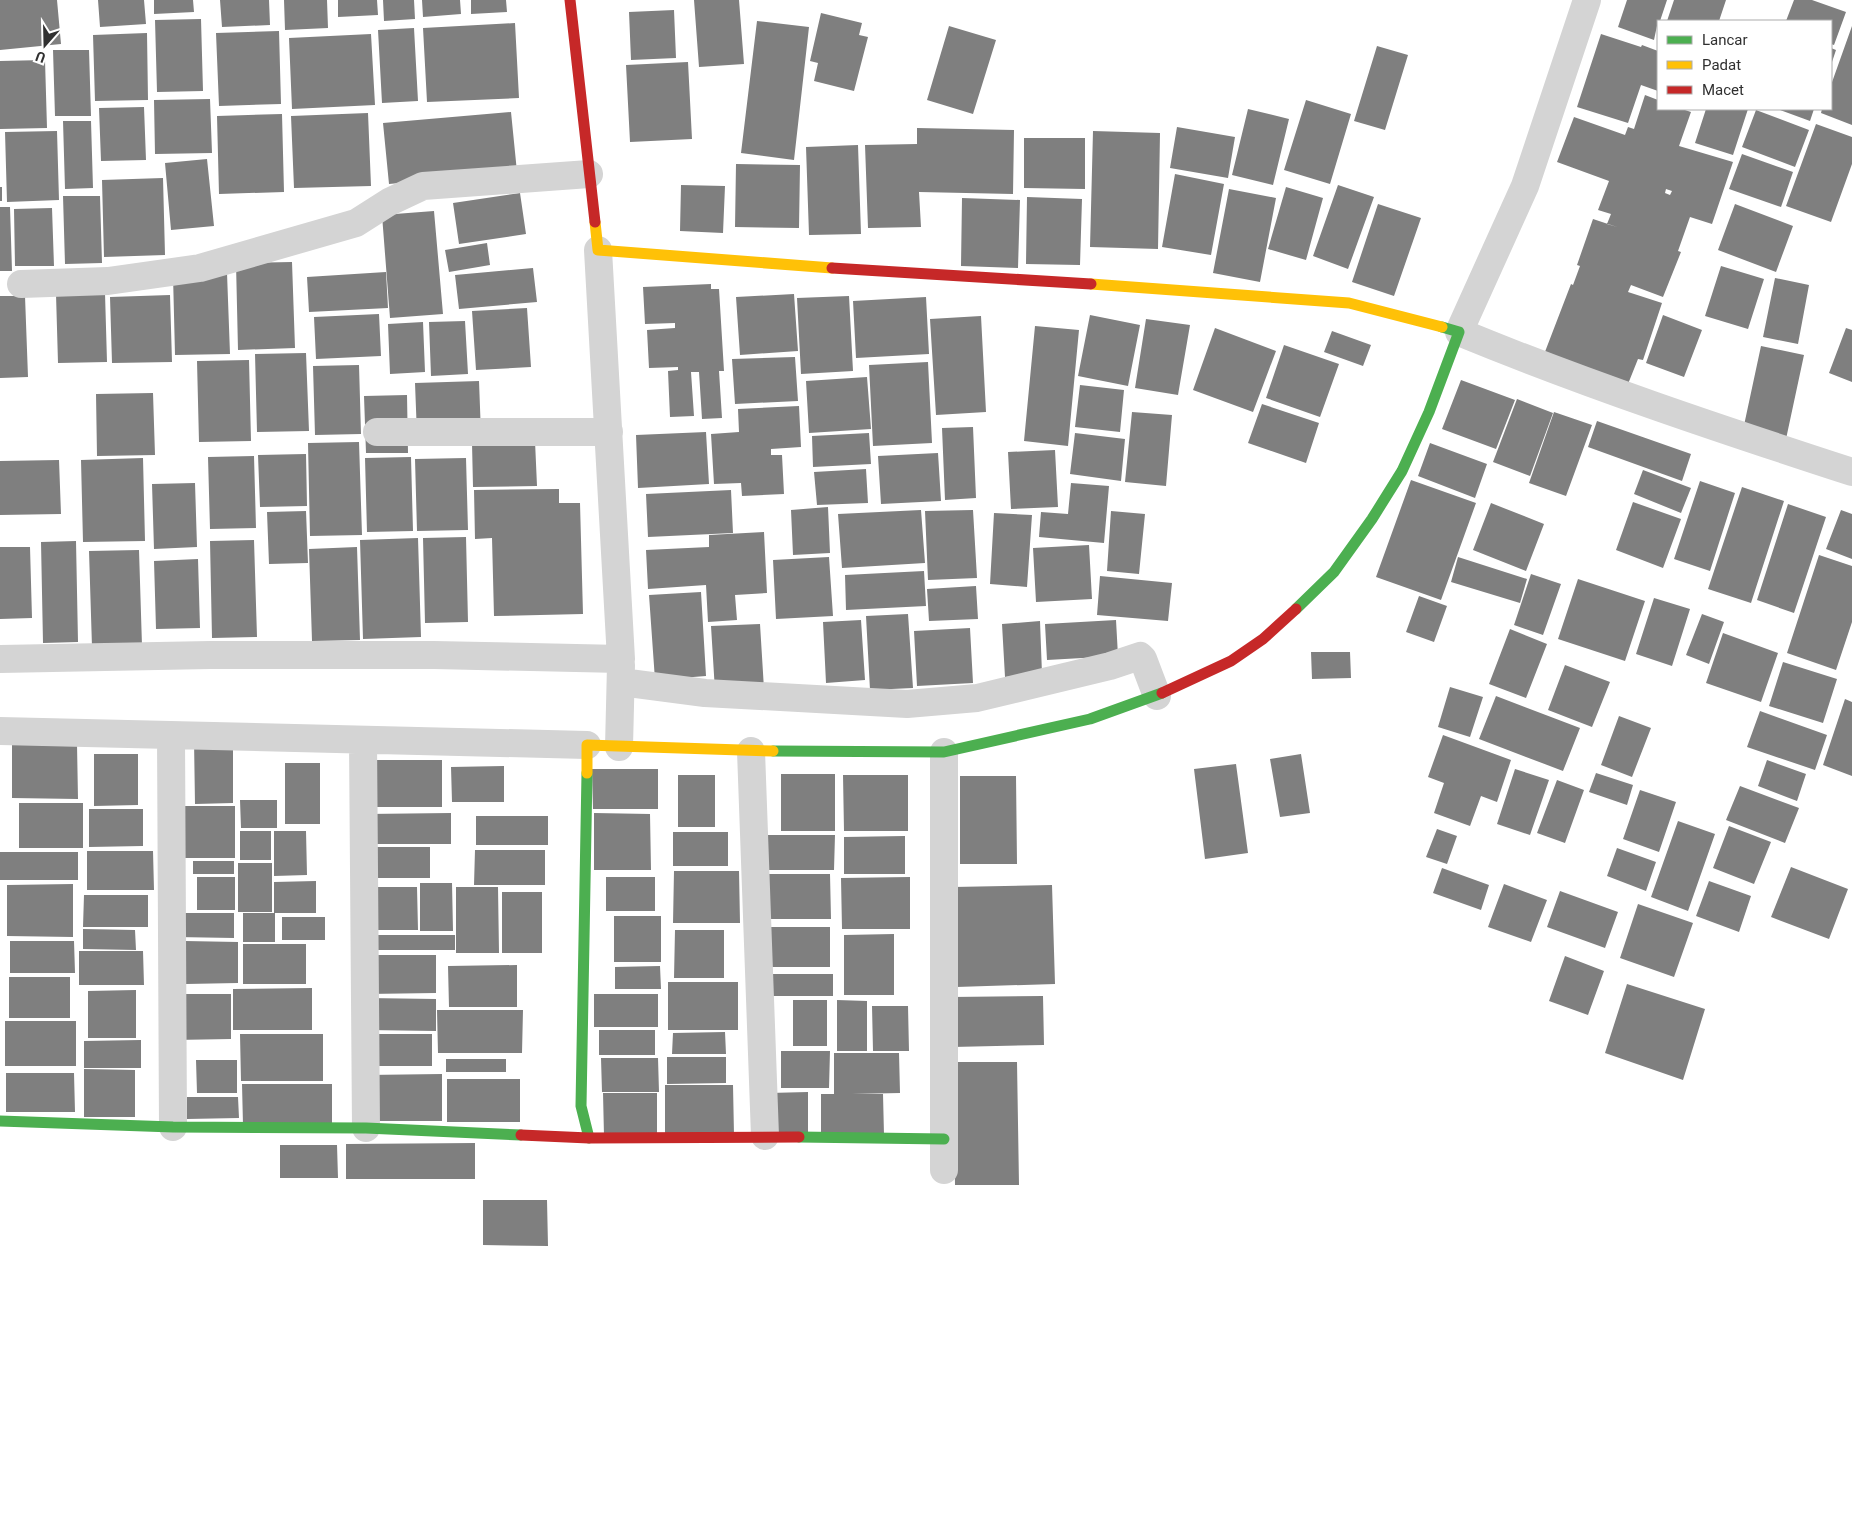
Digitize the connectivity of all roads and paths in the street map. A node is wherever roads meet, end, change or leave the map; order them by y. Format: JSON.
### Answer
{"nodes":[{"id":1,"x":570,"y":0,"type":"edge"},
{"id":2,"x":1588,"y":0,"type":"edge"},
{"id":3,"x":589,"y":174,"type":"junction"},
{"id":4,"x":598,"y":250,"type":"junction"},
{"id":5,"x":21,"y":284,"type":"dead end"},
{"id":6,"x":1456,"y":332,"type":"junction"},
{"id":7,"x":378,"y":432,"type":"dead end"},
{"id":8,"x":608,"y":432,"type":"junction"},
{"id":9,"x":1852,"y":472,"type":"edge"},
{"id":10,"x":0,"y":659,"type":"edge"},
{"id":11,"x":621,"y":679,"type":"junction"},
{"id":12,"x":1156,"y":692,"type":"junction"},
{"id":13,"x":0,"y":731,"type":"edge"},
{"id":14,"x":171,"y":736,"type":"junction"},
{"id":15,"x":619,"y":736,"type":"junction"},
{"id":16,"x":363,"y":740,"type":"junction"},
{"id":17,"x":587,"y":745,"type":"junction"},
{"id":18,"x":751,"y":752,"type":"junction"},
{"id":19,"x":944,"y":752,"type":"junction"},
{"id":20,"x":0,"y":1121,"type":"edge"},
{"id":21,"x":172,"y":1127,"type":"junction"},
{"id":22,"x":366,"y":1128,"type":"junction"},
{"id":23,"x":765,"y":1136,"type":"junction"},
{"id":24,"x":589,"y":1138,"type":"junction"},
{"id":25,"x":944,"y":1139,"type":"junction"},
{"id":26,"x":944,"y":1170,"type":"dead end"}],
"edges":[{"from":1,"to":3,"type":"street"},
{"from":2,"to":6,"type":"street"},
{"from":3,"to":4,"type":"street"},
{"from":3,"to":5,"type":"street"},
{"from":4,"to":6,"type":"street"},
{"from":4,"to":8,"type":"street"},
{"from":6,"to":9,"type":"street"},
{"from":6,"to":12,"type":"street"},
{"from":7,"to":8,"type":"street"},
{"from":8,"to":11,"type":"street"},
{"from":10,"to":11,"type":"street"},
{"from":11,"to":12,"type":"street"},
{"from":11,"to":15,"type":"street"},
{"from":12,"to":19,"type":"street"},
{"from":13,"to":14,"type":"street"},
{"from":14,"to":16,"type":"street"},
{"from":14,"to":21,"type":"street"},
{"from":15,"to":17,"type":"street"},
{"from":15,"to":18,"type":"street"},
{"from":16,"to":17,"type":"street"},
{"from":16,"to":22,"type":"street"},
{"from":17,"to":24,"type":"street"},
{"from":18,"to":19,"type":"street"},
{"from":18,"to":23,"type":"street"},
{"from":19,"to":25,"type":"street"},
{"from":20,"to":21,"type":"street"},
{"from":21,"to":22,"type":"street"},
{"from":22,"to":24,"type":"street"},
{"from":23,"to":24,"type":"street"},
{"from":23,"to":25,"type":"street"},
{"from":25,"to":26,"type":"street"}]}
